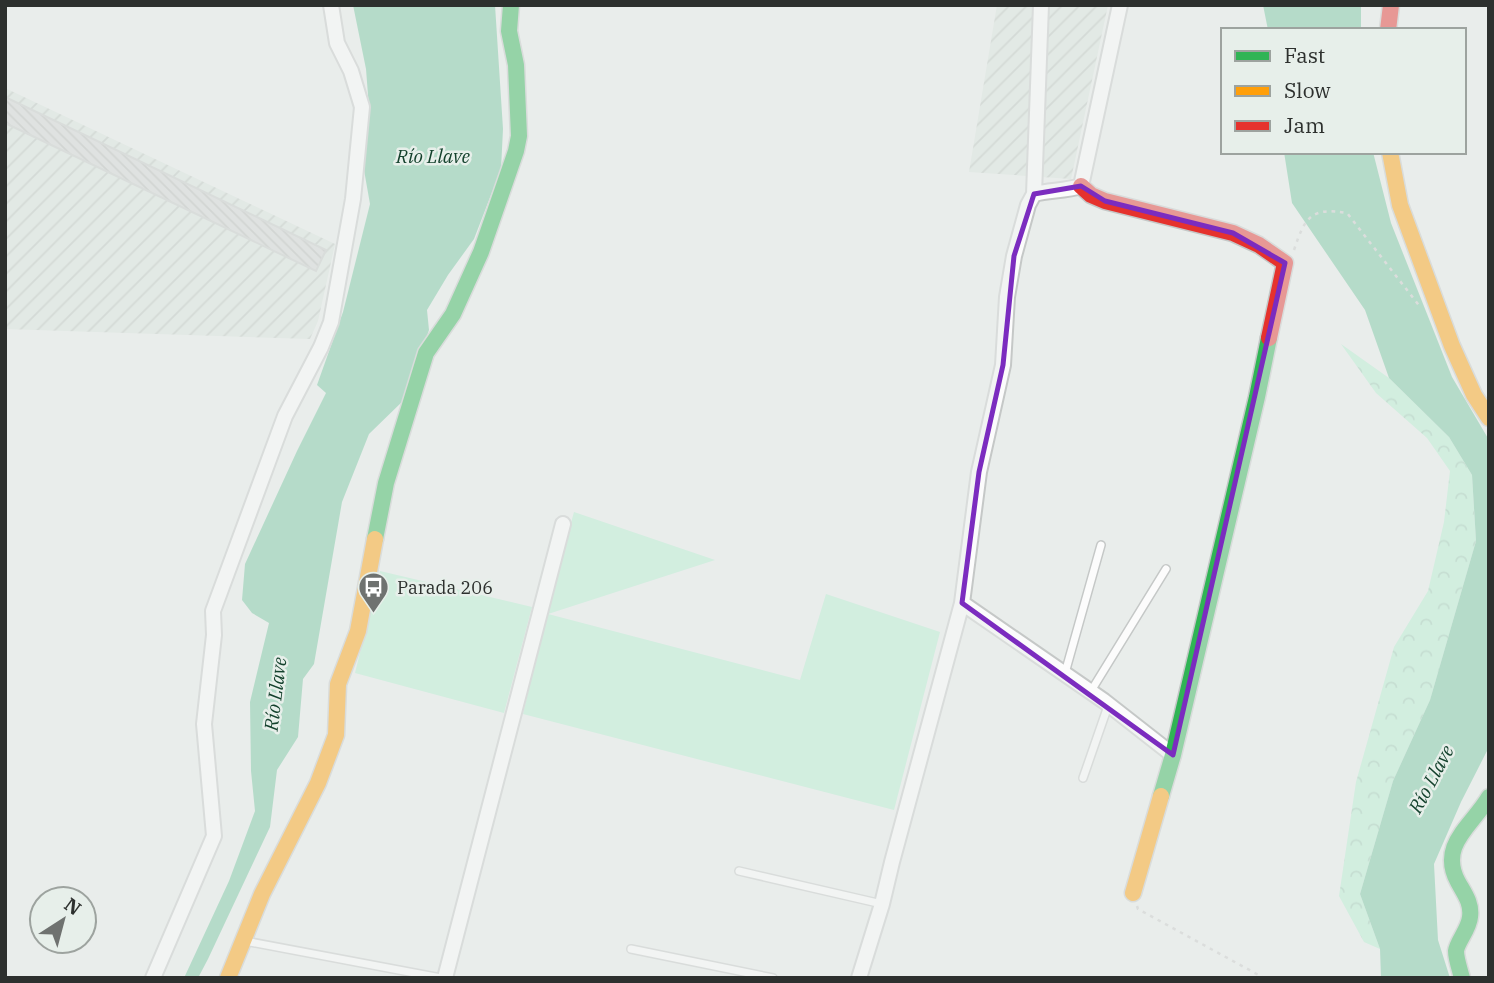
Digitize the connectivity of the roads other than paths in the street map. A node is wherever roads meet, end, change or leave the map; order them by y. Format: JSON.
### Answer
{"nodes":[{"id":1,"x":331,"y":5,"type":"edge"},
{"id":2,"x":511,"y":5,"type":"edge"},
{"id":3,"x":1041,"y":5,"type":"edge"},
{"id":4,"x":1120,"y":5,"type":"edge"},
{"id":5,"x":1391,"y":5,"type":"edge"},
{"id":6,"x":1388,"y":28,"type":"edge"},
{"id":7,"x":1390,"y":154,"type":"edge"},
{"id":8,"x":1081,"y":186,"type":"junction"},
{"id":9,"x":1034,"y":194,"type":"junction"},
{"id":10,"x":1489,"y":418,"type":"edge"},
{"id":11,"x":563,"y":524,"type":"dead end"},
{"id":12,"x":1101,"y":545,"type":"dead end"},
{"id":13,"x":1166,"y":569,"type":"dead end"},
{"id":14,"x":962,"y":603,"type":"junction"},
{"id":15,"x":1064,"y":674,"type":"junction"},
{"id":16,"x":1090,"y":692,"type":"junction"},
{"id":17,"x":1109,"y":705,"type":"junction"},
{"id":18,"x":1173,"y":755,"type":"junction"},
{"id":19,"x":1083,"y":778,"type":"dead end"},
{"id":20,"x":1489,"y":797,"type":"edge"},
{"id":21,"x":739,"y":871,"type":"dead end"},
{"id":22,"x":1133,"y":893,"type":"road end"},
{"id":23,"x":882,"y":904,"type":"junction"},
{"id":24,"x":244,"y":940,"type":"junction"},
{"id":25,"x":631,"y":949,"type":"dead end"},
{"id":26,"x":153,"y":978,"type":"edge"},
{"id":27,"x":228,"y":978,"type":"edge"},
{"id":28,"x":443,"y":978,"type":"edge"},
{"id":29,"x":773,"y":978,"type":"edge"},
{"id":30,"x":859,"y":978,"type":"edge"},
{"id":31,"x":1462,"y":978,"type":"edge"}],
"edges":[{"from":1,"to":26,"type":"street"},
{"from":2,"to":24,"type":"street"},
{"from":3,"to":9,"type":"street"},
{"from":4,"to":8,"type":"street"},
{"from":5,"to":6,"type":"street"},
{"from":7,"to":10,"type":"street"},
{"from":8,"to":9,"type":"street"},
{"from":8,"to":18,"type":"street"},
{"from":9,"to":14,"type":"street"},
{"from":11,"to":28,"type":"street"},
{"from":12,"to":15,"type":"lane"},
{"from":13,"to":16,"type":"lane"},
{"from":14,"to":15,"type":"street"},
{"from":14,"to":23,"type":"street"},
{"from":15,"to":16,"type":"street"},
{"from":16,"to":17,"type":"street"},
{"from":17,"to":18,"type":"street"},
{"from":17,"to":19,"type":"lane"},
{"from":18,"to":22,"type":"street"},
{"from":20,"to":31,"type":"street"},
{"from":21,"to":23,"type":"lane"},
{"from":23,"to":30,"type":"street"},
{"from":24,"to":27,"type":"street"},
{"from":24,"to":28,"type":"lane"},
{"from":25,"to":29,"type":"lane"}]}
